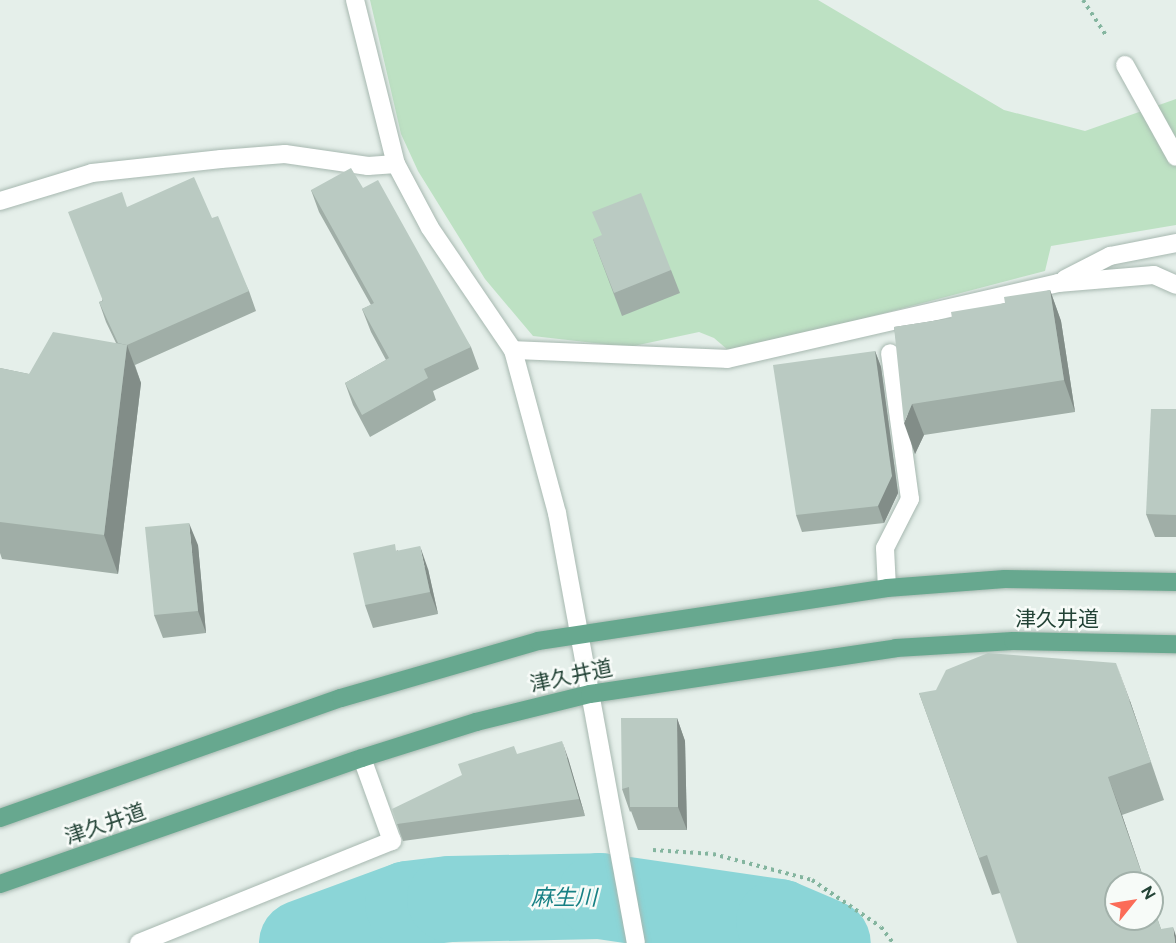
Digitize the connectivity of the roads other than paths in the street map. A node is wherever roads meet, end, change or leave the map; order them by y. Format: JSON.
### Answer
{"nodes":[{"id":1,"x":355,"y":0,"type":"edge"},
{"id":2,"x":1125,"y":64,"type":"road end"},
{"id":3,"x":1176,"y":158,"type":"edge"},
{"id":4,"x":396,"y":164,"type":"junction"},
{"id":5,"x":0,"y":201,"type":"edge"},
{"id":6,"x":1176,"y":243,"type":"edge"},
{"id":7,"x":1058,"y":283,"type":"junction"},
{"id":8,"x":1176,"y":285,"type":"edge"},
{"id":9,"x":513,"y":350,"type":"junction"},
{"id":10,"x":890,"y":353,"type":"dead end"},
{"id":11,"x":1176,"y":582,"type":"edge"},
{"id":12,"x":887,"y":588,"type":"junction"},
{"id":13,"x":578,"y":634,"type":"junction"},
{"id":14,"x":1176,"y":644,"type":"edge"},
{"id":15,"x":590,"y":694,"type":"junction"},
{"id":16,"x":362,"y":758,"type":"junction"},
{"id":17,"x":0,"y":818,"type":"edge"},
{"id":18,"x":0,"y":884,"type":"edge"},
{"id":19,"x":635,"y":936,"type":"edge"},
{"id":20,"x":139,"y":943,"type":"edge"}],
"edges":[{"from":1,"to":4,"type":"street"},
{"from":2,"to":3,"type":"street"},
{"from":4,"to":5,"type":"street"},
{"from":4,"to":9,"type":"street"},
{"from":6,"to":7,"type":"street"},
{"from":7,"to":8,"type":"street"},
{"from":7,"to":9,"type":"street"},
{"from":9,"to":13,"type":"street"},
{"from":10,"to":12,"type":"street"},
{"from":11,"to":12,"type":"main road","name":"津久井道"},
{"from":12,"to":13,"type":"main road","name":"津久井道"},
{"from":13,"to":15,"type":"street"},
{"from":13,"to":17,"type":"main road","name":"津久井道"},
{"from":14,"to":15,"type":"main road","name":"津久井道"},
{"from":15,"to":16,"type":"main road","name":"津久井道"},
{"from":15,"to":19,"type":"street"},
{"from":16,"to":18,"type":"main road","name":"津久井道"},
{"from":16,"to":20,"type":"street"}]}
